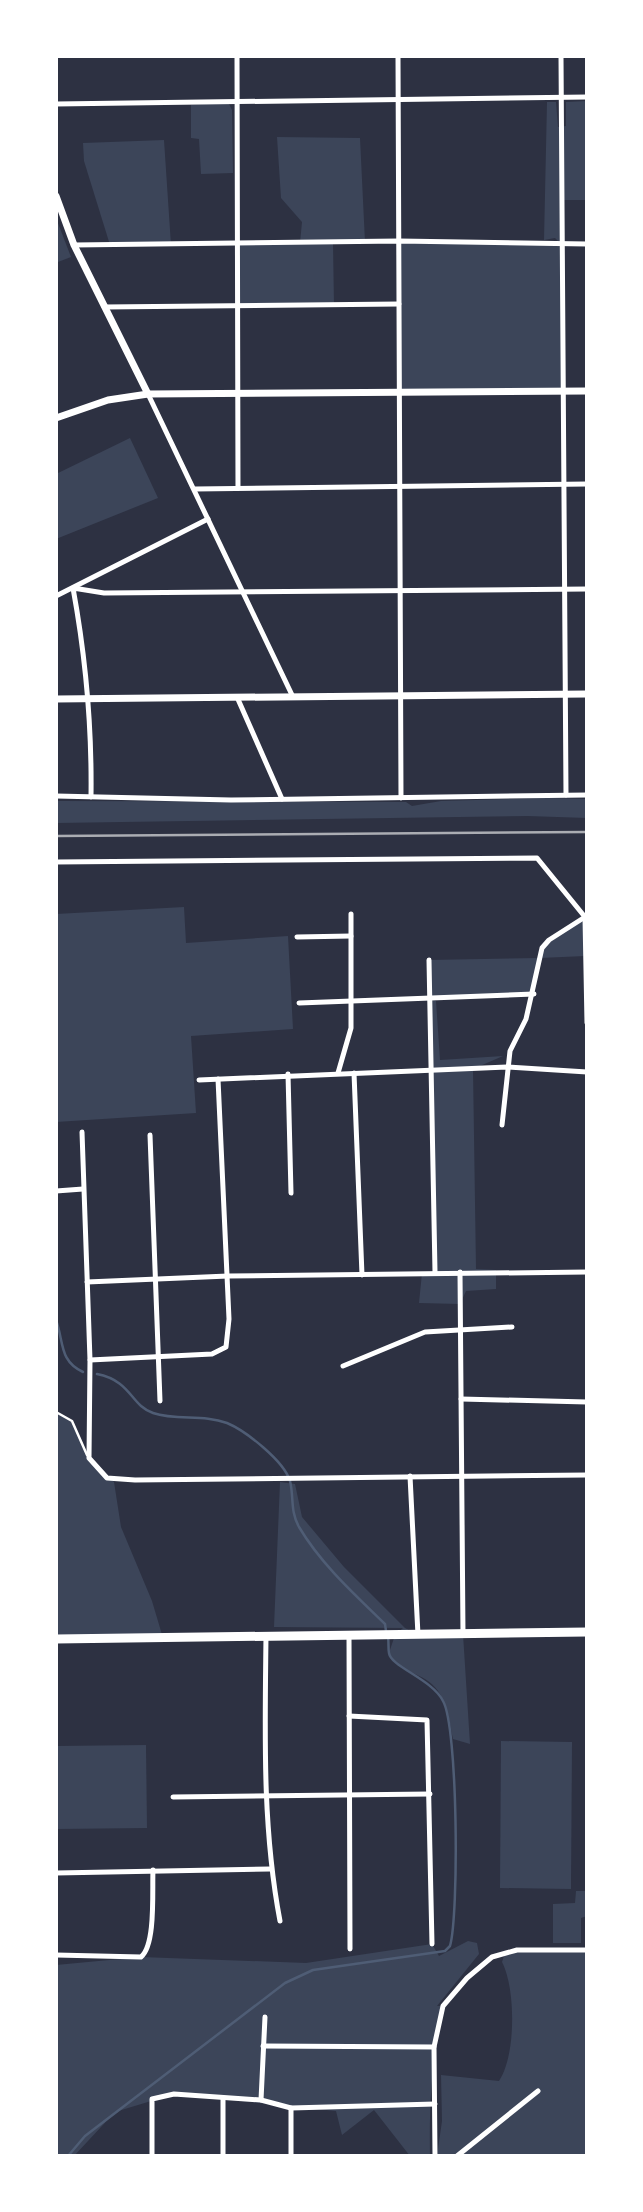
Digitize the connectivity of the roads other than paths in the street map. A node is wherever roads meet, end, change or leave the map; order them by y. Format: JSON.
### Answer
{"nodes":[{"id":1,"x":237,"y":56,"type":"edge"},
{"id":2,"x":398,"y":56,"type":"edge"},
{"id":3,"x":561,"y":56,"type":"edge"},
{"id":4,"x":587,"y":97,"type":"edge"},
{"id":5,"x":561,"y":98,"type":"junction"},
{"id":6,"x":237,"y":100,"type":"junction"},
{"id":7,"x":399,"y":100,"type":"junction"},
{"id":8,"x":56,"y":104,"type":"edge"},
{"id":9,"x":56,"y":196,"type":"edge"},
{"id":10,"x":399,"y":241,"type":"junction"},
{"id":11,"x":562,"y":244,"type":"junction"},
{"id":12,"x":587,"y":244,"type":"edge"},
{"id":13,"x":75,"y":245,"type":"junction"},
{"id":14,"x":239,"y":245,"type":"junction"},
{"id":15,"x":399,"y":304,"type":"junction"},
{"id":16,"x":239,"y":306,"type":"junction"},
{"id":17,"x":104,"y":307,"type":"junction"},
{"id":18,"x":563,"y":391,"type":"junction"},
{"id":19,"x":587,"y":391,"type":"edge"},
{"id":20,"x":148,"y":394,"type":"junction"},
{"id":21,"x":239,"y":394,"type":"junction"},
{"id":22,"x":399,"y":394,"type":"junction"},
{"id":23,"x":56,"y":418,"type":"edge"},
{"id":24,"x":587,"y":484,"type":"edge"},
{"id":25,"x":563,"y":485,"type":"junction"},
{"id":26,"x":400,"y":486,"type":"junction"},
{"id":27,"x":238,"y":488,"type":"junction"},
{"id":28,"x":195,"y":489,"type":"junction"},
{"id":29,"x":208,"y":519,"type":"junction"},
{"id":30,"x":73,"y":588,"type":"junction"},
{"id":31,"x":564,"y":589,"type":"junction"},
{"id":32,"x":587,"y":589,"type":"edge"},
{"id":33,"x":244,"y":591,"type":"junction"},
{"id":34,"x":402,"y":592,"type":"junction"},
{"id":35,"x":56,"y":596,"type":"edge"},
{"id":36,"x":565,"y":694,"type":"junction"},
{"id":37,"x":587,"y":694,"type":"edge"},
{"id":38,"x":400,"y":696,"type":"junction"},
{"id":39,"x":237,"y":697,"type":"junction"},
{"id":40,"x":293,"y":697,"type":"junction"},
{"id":41,"x":56,"y":699,"type":"edge"},
{"id":42,"x":90,"y":700,"type":"junction"},
{"id":43,"x":566,"y":795,"type":"junction"},
{"id":44,"x":587,"y":795,"type":"edge"},
{"id":45,"x":56,"y":796,"type":"edge"},
{"id":46,"x":91,"y":797,"type":"junction"},
{"id":47,"x":401,"y":798,"type":"junction"},
{"id":48,"x":282,"y":799,"type":"junction"},
{"id":49,"x":56,"y":862,"type":"edge"},
{"id":50,"x":351,"y":914,"type":"dead end"},
{"id":51,"x":586,"y":917,"type":"edge"},
{"id":52,"x":351,"y":936,"type":"junction"},
{"id":53,"x":297,"y":937,"type":"dead end"},
{"id":54,"x":429,"y":960,"type":"dead end"},
{"id":55,"x":534,"y":994,"type":"junction"},
{"id":56,"x":429,"y":999,"type":"junction"},
{"id":57,"x":351,"y":1001,"type":"junction"},
{"id":58,"x":299,"y":1003,"type":"dead end"},
{"id":59,"x":587,"y":1024,"type":"edge"},
{"id":60,"x":507,"y":1067,"type":"junction"},
{"id":61,"x":432,"y":1069,"type":"junction"},
{"id":62,"x":587,"y":1072,"type":"edge"},
{"id":63,"x":338,"y":1073,"type":"junction"},
{"id":64,"x":354,"y":1073,"type":"junction"},
{"id":65,"x":288,"y":1074,"type":"junction"},
{"id":66,"x":218,"y":1079,"type":"junction"},
{"id":67,"x":200,"y":1080,"type":"dead end"},
{"id":68,"x":502,"y":1125,"type":"dead end"},
{"id":69,"x":82,"y":1132,"type":"dead end"},
{"id":70,"x":150,"y":1135,"type":"dead end"},
{"id":71,"x":83,"y":1189,"type":"junction"},
{"id":72,"x":56,"y":1191,"type":"edge"},
{"id":73,"x":291,"y":1193,"type":"dead end"},
{"id":74,"x":435,"y":1272,"type":"junction"},
{"id":75,"x":460,"y":1272,"type":"junction"},
{"id":76,"x":587,"y":1272,"type":"edge"},
{"id":77,"x":362,"y":1275,"type":"junction"},
{"id":78,"x":228,"y":1276,"type":"junction"},
{"id":79,"x":155,"y":1280,"type":"junction"},
{"id":80,"x":87,"y":1282,"type":"junction"},
{"id":81,"x":512,"y":1327,"type":"dead end"},
{"id":82,"x":460,"y":1329,"type":"junction"},
{"id":83,"x":159,"y":1356,"type":"junction"},
{"id":84,"x":90,"y":1360,"type":"junction"},
{"id":85,"x":343,"y":1366,"type":"dead end"},
{"id":86,"x":461,"y":1399,"type":"junction"},
{"id":87,"x":160,"y":1401,"type":"dead end"},
{"id":88,"x":587,"y":1402,"type":"edge"},
{"id":89,"x":56,"y":1412,"type":"edge"},
{"id":90,"x":89,"y":1458,"type":"junction"},
{"id":91,"x":461,"y":1475,"type":"junction"},
{"id":92,"x":587,"y":1475,"type":"edge"},
{"id":93,"x":410,"y":1476,"type":"junction"},
{"id":94,"x":587,"y":1632,"type":"edge"},
{"id":95,"x":463,"y":1634,"type":"junction"},
{"id":96,"x":418,"y":1635,"type":"junction"},
{"id":97,"x":266,"y":1636,"type":"junction"},
{"id":98,"x":349,"y":1636,"type":"junction"},
{"id":99,"x":56,"y":1639,"type":"edge"},
{"id":100,"x":349,"y":1716,"type":"junction"},
{"id":101,"x":430,"y":1794,"type":"junction"},
{"id":102,"x":265,"y":1796,"type":"junction"},
{"id":103,"x":173,"y":1797,"type":"dead end"},
{"id":104,"x":350,"y":1797,"type":"junction"},
{"id":105,"x":270,"y":1869,"type":"junction"},
{"id":106,"x":153,"y":1870,"type":"junction"},
{"id":107,"x":56,"y":1873,"type":"edge"},
{"id":108,"x":280,"y":1921,"type":"dead end"},
{"id":109,"x":432,"y":1944,"type":"dead end"},
{"id":110,"x":349,"y":1949,"type":"dead end"},
{"id":111,"x":587,"y":1950,"type":"edge"},
{"id":112,"x":56,"y":1955,"type":"edge"},
{"id":113,"x":265,"y":2017,"type":"dead end"},
{"id":114,"x":262,"y":2046,"type":"junction"},
{"id":115,"x":434,"y":2047,"type":"junction"},
{"id":116,"x":538,"y":2091,"type":"dead end"},
{"id":117,"x":223,"y":2099,"type":"junction"},
{"id":118,"x":261,"y":2101,"type":"junction"},
{"id":119,"x":435,"y":2104,"type":"junction"},
{"id":120,"x":291,"y":2109,"type":"junction"},
{"id":121,"x":152,"y":2156,"type":"edge"},
{"id":122,"x":223,"y":2156,"type":"edge"},
{"id":123,"x":291,"y":2156,"type":"edge"},
{"id":124,"x":435,"y":2156,"type":"edge"},
{"id":125,"x":457,"y":2156,"type":"edge"}],
"edges":[{"from":1,"to":6,"type":"street"},
{"from":2,"to":7,"type":"street"},
{"from":3,"to":5,"type":"street"},
{"from":4,"to":5,"type":"street"},
{"from":5,"to":7,"type":"street"},
{"from":5,"to":11,"type":"street"},
{"from":6,"to":7,"type":"street"},
{"from":6,"to":8,"type":"street"},
{"from":6,"to":14,"type":"street"},
{"from":7,"to":10,"type":"street"},
{"from":9,"to":13,"type":"street"},
{"from":10,"to":11,"type":"street"},
{"from":10,"to":14,"type":"street"},
{"from":10,"to":15,"type":"street"},
{"from":11,"to":12,"type":"street"},
{"from":11,"to":18,"type":"street"},
{"from":13,"to":14,"type":"street"},
{"from":13,"to":17,"type":"street"},
{"from":14,"to":16,"type":"street"},
{"from":15,"to":16,"type":"street"},
{"from":15,"to":22,"type":"street"},
{"from":16,"to":17,"type":"street"},
{"from":16,"to":21,"type":"street"},
{"from":17,"to":20,"type":"street"},
{"from":18,"to":19,"type":"street"},
{"from":18,"to":22,"type":"street"},
{"from":18,"to":25,"type":"street"},
{"from":20,"to":21,"type":"street"},
{"from":20,"to":23,"type":"street"},
{"from":20,"to":28,"type":"street"},
{"from":21,"to":22,"type":"street"},
{"from":21,"to":27,"type":"street"},
{"from":22,"to":26,"type":"street"},
{"from":24,"to":25,"type":"street"},
{"from":25,"to":26,"type":"street"},
{"from":25,"to":31,"type":"street"},
{"from":26,"to":27,"type":"street"},
{"from":26,"to":34,"type":"street"},
{"from":27,"to":28,"type":"street"},
{"from":28,"to":29,"type":"street"},
{"from":29,"to":30,"type":"street"},
{"from":29,"to":33,"type":"street"},
{"from":30,"to":33,"type":"street"},
{"from":30,"to":35,"type":"street"},
{"from":30,"to":42,"type":"street"},
{"from":31,"to":32,"type":"street"},
{"from":31,"to":34,"type":"street"},
{"from":31,"to":36,"type":"street"},
{"from":33,"to":34,"type":"street"},
{"from":33,"to":40,"type":"street"},
{"from":34,"to":38,"type":"street"},
{"from":36,"to":37,"type":"street"},
{"from":36,"to":38,"type":"street"},
{"from":36,"to":43,"type":"street"},
{"from":38,"to":40,"type":"street"},
{"from":38,"to":47,"type":"street"},
{"from":39,"to":40,"type":"street"},
{"from":39,"to":42,"type":"street"},
{"from":39,"to":48,"type":"street"},
{"from":41,"to":42,"type":"street"},
{"from":42,"to":46,"type":"street"},
{"from":43,"to":44,"type":"street"},
{"from":43,"to":47,"type":"street"},
{"from":45,"to":46,"type":"street"},
{"from":46,"to":48,"type":"street"},
{"from":47,"to":48,"type":"street"},
{"from":49,"to":51,"type":"street"},
{"from":50,"to":52,"type":"street"},
{"from":51,"to":55,"type":"street"},
{"from":51,"to":59,"type":"street"},
{"from":52,"to":53,"type":"street"},
{"from":52,"to":57,"type":"street"},
{"from":54,"to":56,"type":"street"},
{"from":55,"to":56,"type":"street"},
{"from":55,"to":60,"type":"street"},
{"from":56,"to":57,"type":"street"},
{"from":56,"to":61,"type":"street"},
{"from":57,"to":58,"type":"street"},
{"from":57,"to":63,"type":"street"},
{"from":60,"to":61,"type":"street"},
{"from":60,"to":62,"type":"street"},
{"from":60,"to":68,"type":"street"},
{"from":61,"to":64,"type":"street"},
{"from":61,"to":74,"type":"street"},
{"from":63,"to":64,"type":"street"},
{"from":63,"to":65,"type":"street"},
{"from":64,"to":77,"type":"street"},
{"from":65,"to":66,"type":"street"},
{"from":65,"to":73,"type":"street"},
{"from":66,"to":67,"type":"street"},
{"from":66,"to":78,"type":"street"},
{"from":69,"to":71,"type":"street"},
{"from":70,"to":79,"type":"street"},
{"from":71,"to":72,"type":"street"},
{"from":71,"to":80,"type":"street"},
{"from":74,"to":75,"type":"street"},
{"from":74,"to":77,"type":"street"},
{"from":75,"to":76,"type":"street"},
{"from":75,"to":82,"type":"street"},
{"from":77,"to":78,"type":"street"},
{"from":78,"to":79,"type":"street"},
{"from":78,"to":83,"type":"street"},
{"from":79,"to":80,"type":"street"},
{"from":79,"to":83,"type":"street"},
{"from":80,"to":84,"type":"street"},
{"from":81,"to":82,"type":"street"},
{"from":82,"to":85,"type":"street"},
{"from":82,"to":86,"type":"street"},
{"from":83,"to":84,"type":"street"},
{"from":83,"to":87,"type":"street"},
{"from":84,"to":90,"type":"street"},
{"from":86,"to":88,"type":"street"},
{"from":86,"to":91,"type":"street"},
{"from":89,"to":90,"type":"lane"},
{"from":90,"to":93,"type":"street"},
{"from":91,"to":92,"type":"street"},
{"from":91,"to":93,"type":"street"},
{"from":91,"to":95,"type":"street"},
{"from":93,"to":96,"type":"street"},
{"from":94,"to":95,"type":"highway"},
{"from":95,"to":96,"type":"highway"},
{"from":96,"to":98,"type":"highway"},
{"from":97,"to":98,"type":"highway"},
{"from":97,"to":99,"type":"highway"},
{"from":97,"to":102,"type":"street"},
{"from":98,"to":100,"type":"street"},
{"from":100,"to":101,"type":"street"},
{"from":100,"to":104,"type":"street"},
{"from":101,"to":104,"type":"street"},
{"from":101,"to":109,"type":"street"},
{"from":102,"to":103,"type":"street"},
{"from":102,"to":104,"type":"street"},
{"from":102,"to":105,"type":"street"},
{"from":104,"to":110,"type":"street"},
{"from":105,"to":106,"type":"street"},
{"from":105,"to":108,"type":"street"},
{"from":106,"to":107,"type":"street"},
{"from":106,"to":112,"type":"street"},
{"from":111,"to":115,"type":"street"},
{"from":113,"to":114,"type":"street"},
{"from":114,"to":115,"type":"street"},
{"from":114,"to":118,"type":"street"},
{"from":115,"to":119,"type":"street"},
{"from":116,"to":125,"type":"street"},
{"from":117,"to":118,"type":"street"},
{"from":117,"to":121,"type":"street"},
{"from":117,"to":122,"type":"street"},
{"from":118,"to":120,"type":"street"},
{"from":119,"to":120,"type":"street"},
{"from":119,"to":124,"type":"street"},
{"from":120,"to":123,"type":"street"}]}
